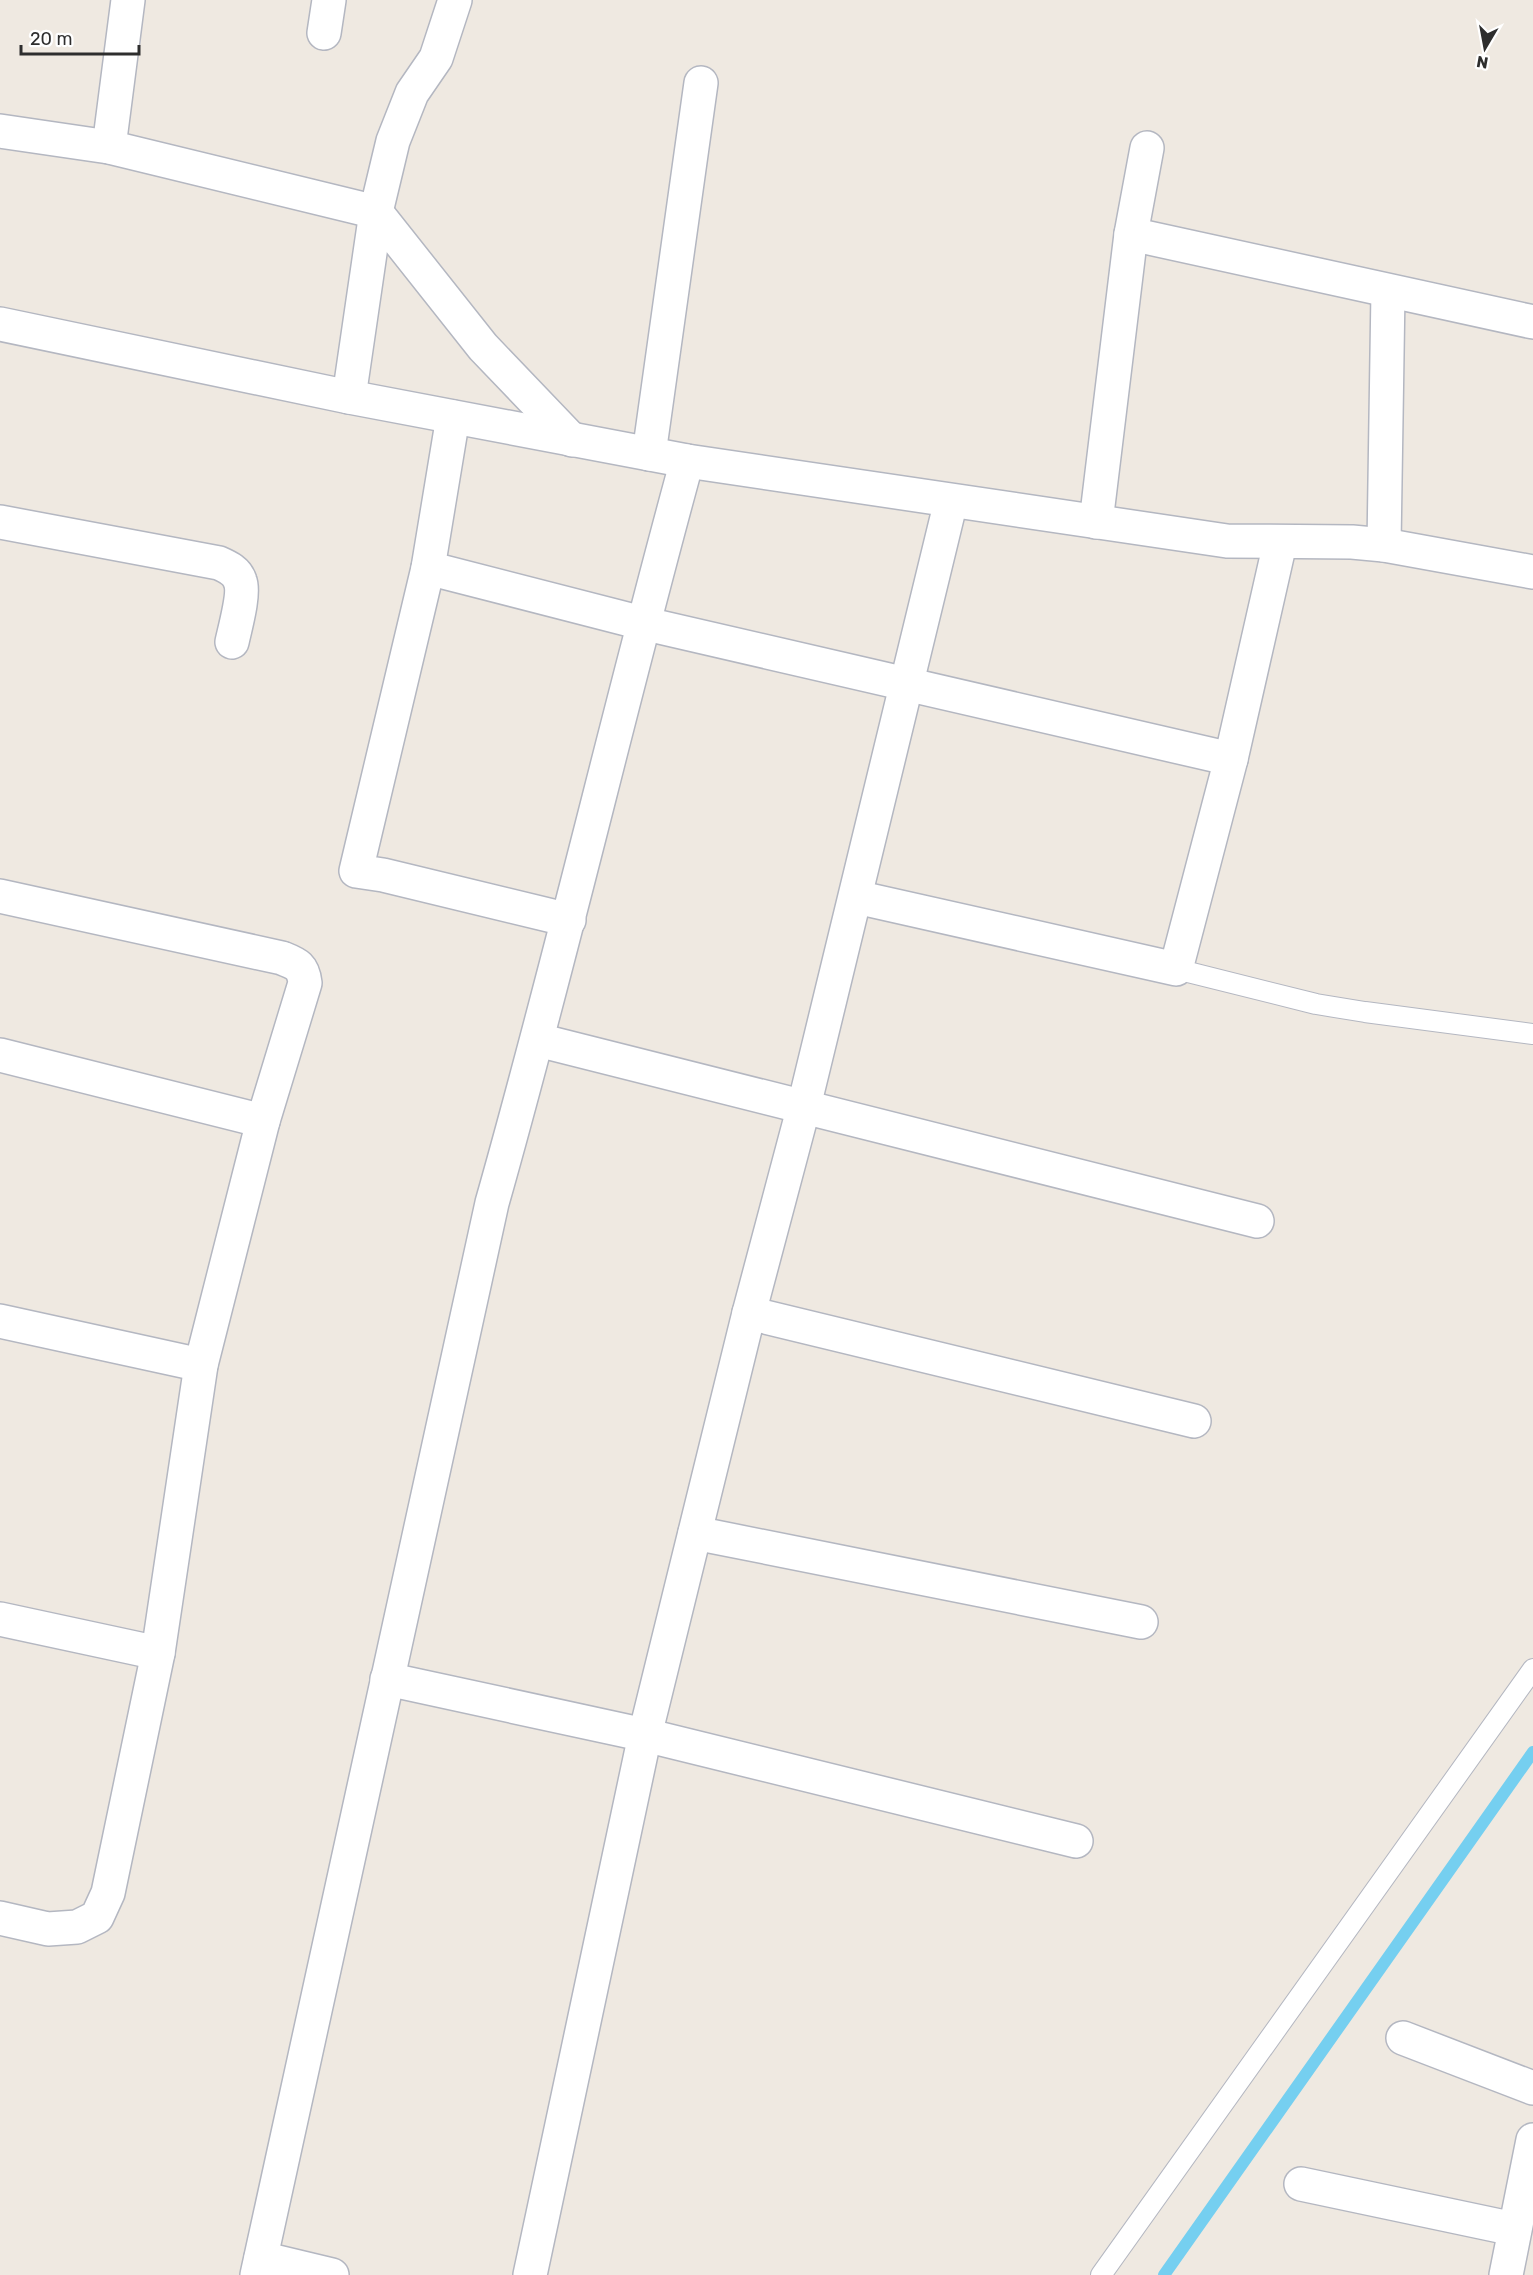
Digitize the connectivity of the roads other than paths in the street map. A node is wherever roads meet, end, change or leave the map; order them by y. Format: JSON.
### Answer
{"nodes":[{"id":1,"x":128,"y":0,"type":"edge"},
{"id":2,"x":329,"y":0,"type":"edge"},
{"id":3,"x":455,"y":0,"type":"edge"},
{"id":4,"x":324,"y":33,"type":"dead end"},
{"id":5,"x":701,"y":83,"type":"dead end"},
{"id":6,"x":0,"y":131,"type":"edge"},
{"id":7,"x":109,"y":147,"type":"junction"},
{"id":8,"x":1146,"y":148,"type":"dead end"},
{"id":9,"x":376,"y":212,"type":"junction"},
{"id":10,"x":1131,"y":234,"type":"junction"},
{"id":11,"x":1388,"y":291,"type":"junction"},
{"id":12,"x":1533,"y":322,"type":"edge"},
{"id":13,"x":0,"y":324,"type":"edge"},
{"id":14,"x":350,"y":397,"type":"junction"},
{"id":15,"x":453,"y":417,"type":"junction"},
{"id":16,"x":572,"y":440,"type":"junction"},
{"id":17,"x":648,"y":454,"type":"junction"},
{"id":18,"x":687,"y":461,"type":"junction"},
{"id":19,"x":951,"y":501,"type":"junction"},
{"id":20,"x":0,"y":522,"type":"edge"},
{"id":21,"x":1095,"y":522,"type":"junction"},
{"id":22,"x":1280,"y":543,"type":"junction"},
{"id":23,"x":1384,"y":546,"type":"junction"},
{"id":24,"x":428,"y":568,"type":"junction"},
{"id":25,"x":1533,"y":572,"type":"edge"},
{"id":26,"x":642,"y":623,"type":"junction"},
{"id":27,"x":232,"y":642,"type":"dead end"},
{"id":28,"x":906,"y":684,"type":"junction"},
{"id":29,"x":1231,"y":759,"type":"junction"},
{"id":30,"x":0,"y":896,"type":"edge"},
{"id":31,"x":856,"y":897,"type":"junction"},
{"id":32,"x":569,"y":920,"type":"junction"},
{"id":33,"x":1176,"y":969,"type":"junction"},
{"id":34,"x":1533,"y":1034,"type":"edge"},
{"id":35,"x":538,"y":1040,"type":"junction"},
{"id":36,"x":0,"y":1056,"type":"edge"},
{"id":37,"x":804,"y":1106,"type":"junction"},
{"id":38,"x":262,"y":1121,"type":"junction"},
{"id":39,"x":1257,"y":1221,"type":"dead end"},
{"id":40,"x":749,"y":1313,"type":"junction"},
{"id":41,"x":0,"y":1321,"type":"edge"},
{"id":42,"x":201,"y":1365,"type":"junction"},
{"id":43,"x":1194,"y":1421,"type":"dead end"},
{"id":44,"x":695,"y":1533,"type":"junction"},
{"id":45,"x":0,"y":1618,"type":"edge"},
{"id":46,"x":1141,"y":1622,"type":"dead end"},
{"id":47,"x":158,"y":1653,"type":"junction"},
{"id":48,"x":1533,"y":1669,"type":"edge"},
{"id":49,"x":387,"y":1679,"type":"junction"},
{"id":50,"x":645,"y":1735,"type":"junction"},
{"id":51,"x":1076,"y":1842,"type":"dead end"},
{"id":52,"x":0,"y":1918,"type":"edge"},
{"id":53,"x":1403,"y":2038,"type":"dead end"},
{"id":54,"x":1533,"y":2088,"type":"edge"},
{"id":55,"x":1533,"y":2140,"type":"edge"},
{"id":56,"x":1301,"y":2184,"type":"dead end"},
{"id":57,"x":1522,"y":2219,"type":"edge"},
{"id":58,"x":259,"y":2266,"type":"edge"},
{"id":59,"x":332,"y":2275,"type":"edge"},
{"id":60,"x":530,"y":2275,"type":"edge"},
{"id":61,"x":1101,"y":2275,"type":"edge"},
{"id":62,"x":1506,"y":2275,"type":"edge"}],
"edges":[{"from":1,"to":7,"type":"street"},
{"from":2,"to":4,"type":"street"},
{"from":3,"to":9,"type":"street"},
{"from":5,"to":17,"type":"street"},
{"from":6,"to":7,"type":"street"},
{"from":7,"to":9,"type":"street"},
{"from":8,"to":10,"type":"street"},
{"from":9,"to":14,"type":"street"},
{"from":9,"to":16,"type":"street"},
{"from":10,"to":11,"type":"street"},
{"from":10,"to":21,"type":"street"},
{"from":11,"to":12,"type":"street"},
{"from":11,"to":23,"type":"street"},
{"from":13,"to":14,"type":"street"},
{"from":14,"to":15,"type":"street"},
{"from":15,"to":16,"type":"street"},
{"from":15,"to":24,"type":"street"},
{"from":16,"to":17,"type":"street"},
{"from":17,"to":18,"type":"street"},
{"from":18,"to":19,"type":"street"},
{"from":18,"to":26,"type":"street"},
{"from":19,"to":21,"type":"street"},
{"from":19,"to":28,"type":"street"},
{"from":20,"to":27,"type":"street"},
{"from":21,"to":22,"type":"street"},
{"from":22,"to":23,"type":"street"},
{"from":22,"to":29,"type":"street"},
{"from":23,"to":25,"type":"street"},
{"from":24,"to":26,"type":"street"},
{"from":24,"to":32,"type":"street"},
{"from":26,"to":28,"type":"street"},
{"from":26,"to":32,"type":"street"},
{"from":28,"to":29,"type":"street"},
{"from":28,"to":31,"type":"street"},
{"from":29,"to":33,"type":"street"},
{"from":30,"to":38,"type":"street"},
{"from":31,"to":33,"type":"street"},
{"from":31,"to":37,"type":"street"},
{"from":32,"to":35,"type":"street"},
{"from":33,"to":34,"type":"lane"},
{"from":35,"to":37,"type":"street"},
{"from":35,"to":49,"type":"street"},
{"from":36,"to":38,"type":"street"},
{"from":37,"to":39,"type":"street"},
{"from":37,"to":40,"type":"street"},
{"from":38,"to":42,"type":"street"},
{"from":40,"to":43,"type":"street"},
{"from":40,"to":44,"type":"street"},
{"from":41,"to":42,"type":"street"},
{"from":42,"to":47,"type":"street"},
{"from":44,"to":46,"type":"street"},
{"from":44,"to":50,"type":"street"},
{"from":45,"to":47,"type":"street"},
{"from":47,"to":52,"type":"street"},
{"from":48,"to":61,"type":"lane"},
{"from":49,"to":50,"type":"street"},
{"from":49,"to":58,"type":"street"},
{"from":50,"to":51,"type":"street"},
{"from":50,"to":60,"type":"street"},
{"from":53,"to":54,"type":"street"},
{"from":55,"to":57,"type":"street"},
{"from":56,"to":57,"type":"street"},
{"from":57,"to":62,"type":"street"},
{"from":58,"to":59,"type":"street"}]}
